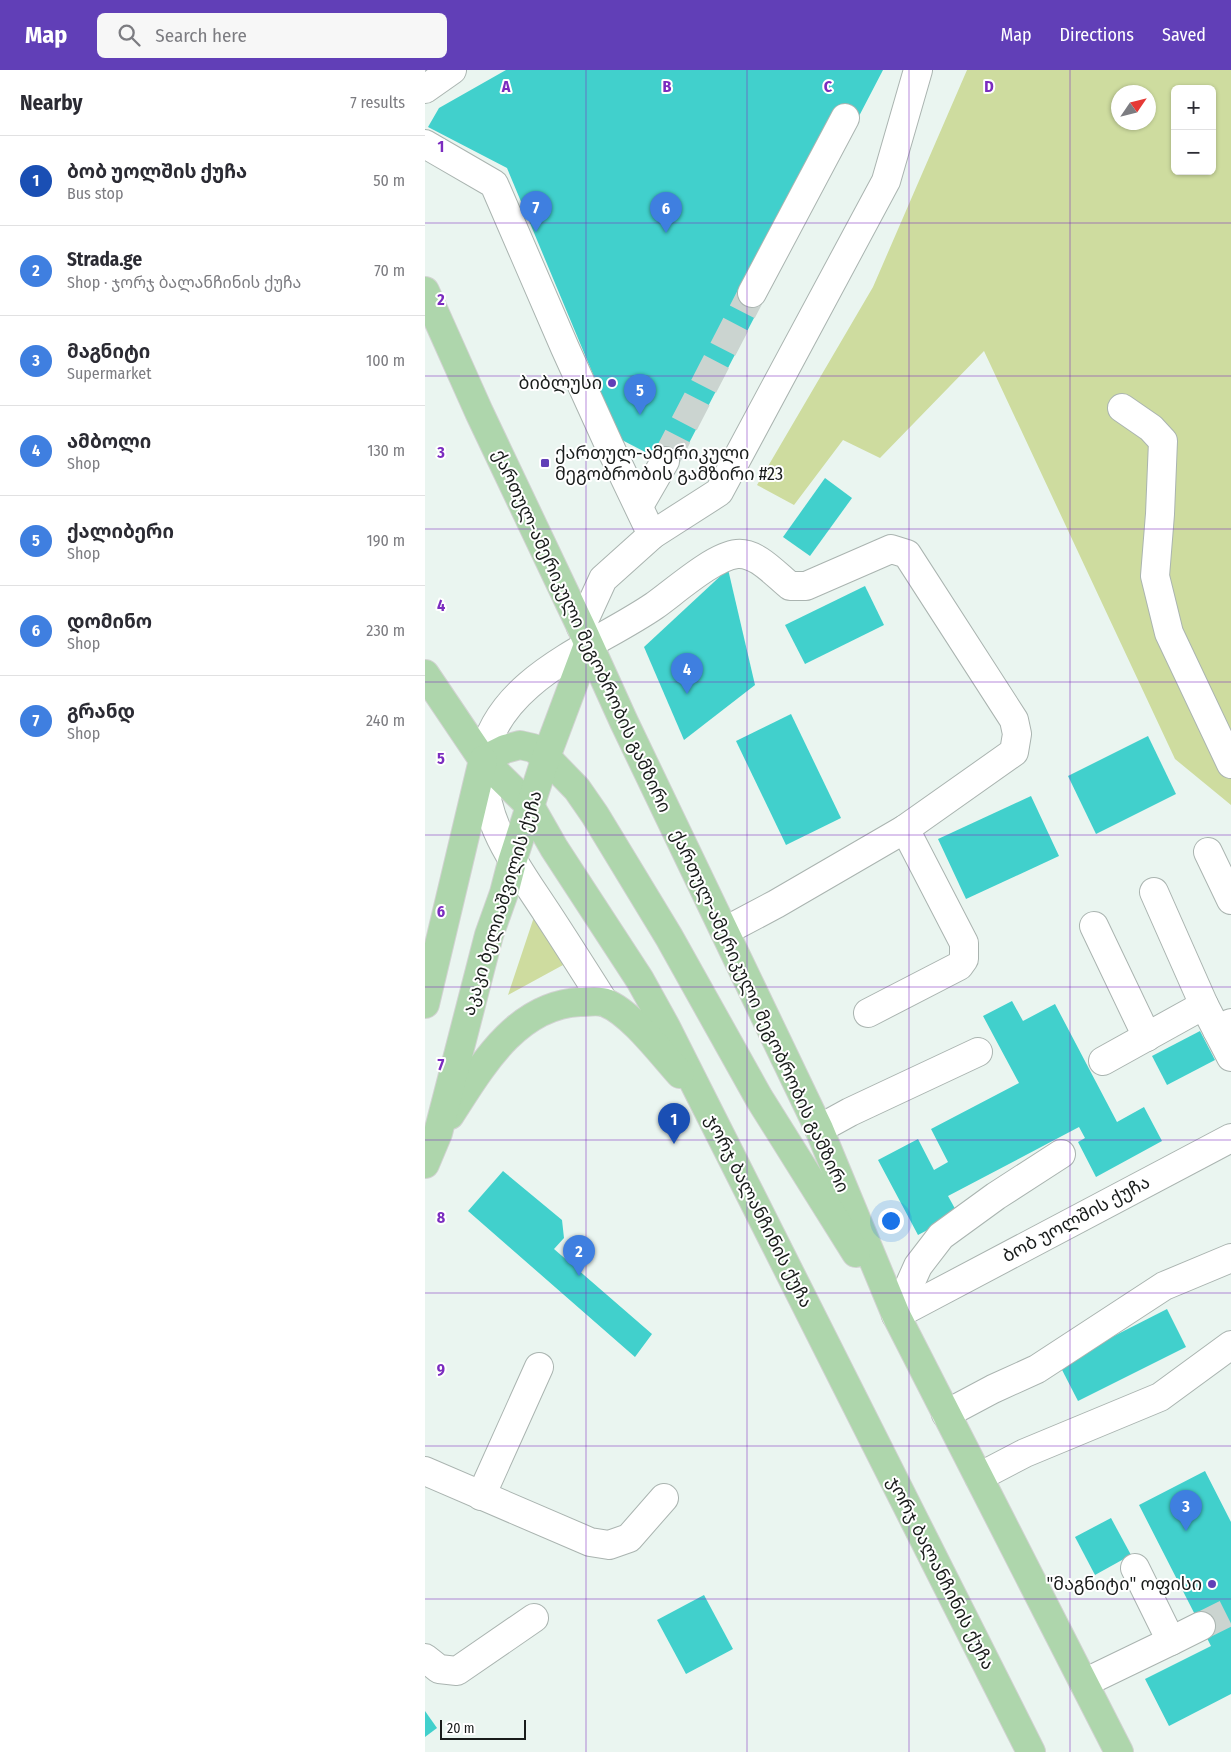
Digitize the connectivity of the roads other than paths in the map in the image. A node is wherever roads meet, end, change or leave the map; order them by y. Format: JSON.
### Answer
{"nodes":[{"id":1,"x":452,"y":70,"type":"edge"},
{"id":2,"x":917,"y":70,"type":"edge"},
{"id":3,"x":425,"y":89,"type":"edge"},
{"id":4,"x":845,"y":118,"type":"dead end"},
{"id":5,"x":425,"y":144,"type":"edge"},
{"id":6,"x":752,"y":293,"type":"tunnel mouth"},
{"id":7,"x":427,"y":306,"type":"edge"},
{"id":8,"x":1122,"y":408,"type":"dead end"},
{"id":9,"x":665,"y":461,"type":"tunnel mouth"},
{"id":10,"x":639,"y":506,"type":"junction"},
{"id":11,"x":652,"y":535,"type":"junction"},
{"id":12,"x":585,"y":636,"type":"junction"},
{"id":13,"x":425,"y":674,"type":"edge"},
{"id":14,"x":546,"y":757,"type":"junction"},
{"id":15,"x":483,"y":760,"type":"junction"},
{"id":16,"x":1231,"y":764,"type":"edge"},
{"id":17,"x":530,"y":806,"type":"junction"},
{"id":18,"x":905,"y":828,"type":"junction"},
{"id":19,"x":1208,"y":852,"type":"dead end"},
{"id":20,"x":512,"y":862,"type":"junction"},
{"id":21,"x":1154,"y":892,"type":"dead end"},
{"id":22,"x":1231,"y":900,"type":"edge"},
{"id":23,"x":1094,"y":926,"type":"dead end"},
{"id":24,"x":725,"y":931,"type":"junction"},
{"id":25,"x":604,"y":1002,"type":"junction"},
{"id":26,"x":425,"y":1004,"type":"edge"},
{"id":27,"x":1204,"y":1005,"type":"junction"},
{"id":28,"x":867,"y":1013,"type":"dead end"},
{"id":29,"x":1224,"y":1026,"type":"edge"},
{"id":30,"x":1147,"y":1037,"type":"junction"},
{"id":31,"x":978,"y":1052,"type":"dead end"},
{"id":32,"x":1231,"y":1057,"type":"edge"},
{"id":33,"x":1103,"y":1061,"type":"dead end"},
{"id":34,"x":701,"y":1097,"type":"junction"},
{"id":35,"x":819,"y":1129,"type":"junction"},
{"id":36,"x":438,"y":1133,"type":"junction"},
{"id":37,"x":1231,"y":1138,"type":"edge"},
{"id":38,"x":1061,"y":1154,"type":"dead end"},
{"id":39,"x":425,"y":1164,"type":"edge"},
{"id":40,"x":1231,"y":1258,"type":"edge"},
{"id":41,"x":896,"y":1316,"type":"junction"},
{"id":42,"x":1231,"y":1345,"type":"edge"},
{"id":43,"x":539,"y":1367,"type":"dead end"},
{"id":44,"x":946,"y":1414,"type":"junction"},
{"id":45,"x":425,"y":1471,"type":"edge"},
{"id":46,"x":979,"y":1477,"type":"junction"},
{"id":47,"x":481,"y":1496,"type":"junction"},
{"id":48,"x":664,"y":1498,"type":"dead end"},
{"id":49,"x":1135,"y":1568,"type":"dead end"},
{"id":50,"x":534,"y":1618,"type":"dead end"},
{"id":51,"x":1201,"y":1626,"type":"tunnel mouth"},
{"id":52,"x":1171,"y":1641,"type":"junction"},
{"id":53,"x":425,"y":1658,"type":"edge"},
{"id":54,"x":1084,"y":1683,"type":"junction"},
{"id":55,"x":1031,"y":1752,"type":"edge"},
{"id":56,"x":1119,"y":1752,"type":"edge"}],
"edges":[{"from":1,"to":3,"type":"street"},
{"from":2,"to":11,"type":"street"},
{"from":4,"to":6,"type":"street"},
{"from":5,"to":10,"type":"street"},
{"from":7,"to":12,"type":"main road","name":"ქართულ-ამერიკული მეგობრობის გამზირი"},
{"from":8,"to":16,"type":"street"},
{"from":9,"to":10,"type":"street"},
{"from":10,"to":11,"type":"street"},
{"from":11,"to":12,"type":"street"},
{"from":12,"to":14,"type":"main road","name":"აკაკი ბელიაშვილის ქუჩა"},
{"from":12,"to":15,"type":"street"},
{"from":12,"to":18,"type":"street"},
{"from":12,"to":24,"type":"main road","name":"ქართულ-ამერიკული მეგობრობის გამზირი"},
{"from":13,"to":15,"type":"main road","name":"ჯორჯ ბალანჩინის ქუჩა"},
{"from":14,"to":15,"type":"main road"},
{"from":14,"to":17,"type":"main road","name":"აკაკი ბელიაშვილის ქუჩა"},
{"from":14,"to":41,"type":"main road"},
{"from":15,"to":17,"type":"main road","name":"ჯორჯ ბალანჩინის ქუჩა"},
{"from":15,"to":20,"type":"street"},
{"from":15,"to":26,"type":"main road"},
{"from":17,"to":20,"type":"main road","name":"აკაკი ბელიაშვილის ქუჩა"},
{"from":17,"to":34,"type":"main road","name":"ჯორჯ ბალანჩინის ქუჩა"},
{"from":18,"to":24,"type":"street"},
{"from":18,"to":28,"type":"street"},
{"from":19,"to":22,"type":"street"},
{"from":20,"to":25,"type":"street"},
{"from":20,"to":36,"type":"main road","name":"აკაკი ბელიაშვილის ქუჩა"},
{"from":21,"to":27,"type":"street"},
{"from":23,"to":30,"type":"street"},
{"from":24,"to":35,"type":"main road","name":"ქართულ-ამერიკული მეგობრობის გამზირი"},
{"from":25,"to":34,"type":"main road"},
{"from":25,"to":36,"type":"main road"},
{"from":27,"to":29,"type":"street"},
{"from":27,"to":30,"type":"street"},
{"from":29,"to":32,"type":"street"},
{"from":30,"to":33,"type":"street"},
{"from":31,"to":35,"type":"street"},
{"from":34,"to":55,"type":"main road","name":"ჯორჯ ბალანჩინის ქუჩა"},
{"from":35,"to":41,"type":"main road","name":"ქართულ-ამერიკული მეგობრობის გამზირი"},
{"from":36,"to":39,"type":"main road","name":"აკაკი ბელიაშვილის ქუჩა"},
{"from":37,"to":41,"type":"street","name":"ბობ უოლშის ქუჩა"},
{"from":38,"to":41,"type":"street"},
{"from":40,"to":44,"type":"street"},
{"from":41,"to":44,"type":"main road","name":"ქართულ-ამერიკული მეგობრობის გამზირი"},
{"from":42,"to":46,"type":"street"},
{"from":43,"to":47,"type":"street"},
{"from":44,"to":46,"type":"main road","name":"ქართულ-ამერიკული მეგობრობის გამზირი"},
{"from":45,"to":47,"type":"street"},
{"from":46,"to":54,"type":"main road","name":"ქართულ-ამერიკული მეგობრობის გამზირი"},
{"from":47,"to":48,"type":"street"},
{"from":49,"to":52,"type":"street"},
{"from":50,"to":53,"type":"street"},
{"from":51,"to":52,"type":"street"},
{"from":52,"to":54,"type":"street"},
{"from":54,"to":56,"type":"main road","name":"ქართულ-ამერიკული მეგობრობის გამზირი"}]}
